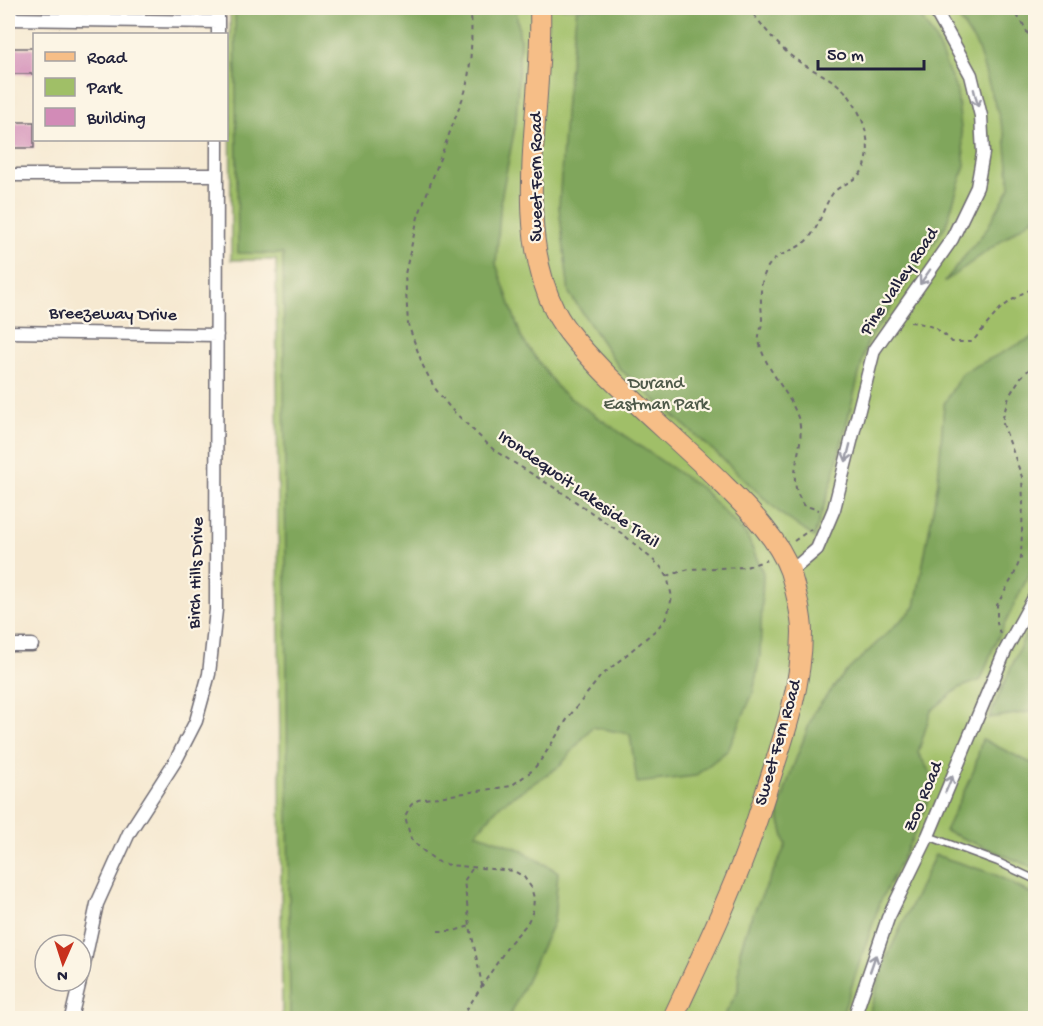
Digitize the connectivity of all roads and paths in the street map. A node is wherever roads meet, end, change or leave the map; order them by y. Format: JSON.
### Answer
{"nodes":[{"id":1,"x":218,"y":8,"type":"edge"},
{"id":2,"x":471,"y":8,"type":"edge"},
{"id":3,"x":540,"y":8,"type":"edge"},
{"id":4,"x":748,"y":8,"type":"edge"},
{"id":5,"x":933,"y":8,"type":"edge"},
{"id":6,"x":1011,"y":8,"type":"edge"},
{"id":7,"x":8,"y":19,"type":"edge"},
{"id":8,"x":218,"y":28,"type":"edge"},
{"id":9,"x":1035,"y":51,"type":"edge"},
{"id":10,"x":218,"y":141,"type":"edge"},
{"id":11,"x":8,"y":175,"type":"edge"},
{"id":12,"x":217,"y":175,"type":"junction"},
{"id":13,"x":1035,"y":287,"type":"edge"},
{"id":14,"x":895,"y":320,"type":"junction"},
{"id":15,"x":8,"y":332,"type":"edge"},
{"id":16,"x":217,"y":335,"type":"junction"},
{"id":17,"x":1035,"y":363,"type":"edge"},
{"id":18,"x":834,"y":509,"type":"junction"},
{"id":19,"x":811,"y":528,"type":"dead end"},
{"id":20,"x":781,"y":550,"type":"junction"},
{"id":21,"x":790,"y":572,"type":"junction"},
{"id":22,"x":667,"y":576,"type":"junction"},
{"id":23,"x":1035,"y":594,"type":"edge"},
{"id":24,"x":8,"y":645,"type":"edge"},
{"id":25,"x":33,"y":645,"type":"dead end"},
{"id":26,"x":1005,"y":651,"type":"junction"},
{"id":27,"x":928,"y":836,"type":"junction"},
{"id":28,"x":472,"y":869,"type":"junction"},
{"id":29,"x":1035,"y":880,"type":"edge"},
{"id":30,"x":471,"y":926,"type":"junction"},
{"id":31,"x":438,"y":931,"type":"dead end"},
{"id":32,"x":91,"y":933,"type":"edge"},
{"id":33,"x":482,"y":985,"type":"junction"},
{"id":34,"x":77,"y":993,"type":"edge"},
{"id":35,"x":71,"y":1018,"type":"edge"},
{"id":36,"x":461,"y":1018,"type":"edge"},
{"id":37,"x":673,"y":1018,"type":"edge"},
{"id":38,"x":854,"y":1018,"type":"edge"}],
"edges":[{"from":1,"to":8,"type":"street"},
{"from":2,"to":22,"type":"path","name":"Irondequoit Lakeside Trail"},
{"from":3,"to":20,"type":"main road","name":"Sweet Fern Road"},
{"from":4,"to":18,"type":"path"},
{"from":5,"to":14,"type":"street","name":"Pine Valley Road","one_way":true},
{"from":6,"to":9,"type":"path"},
{"from":7,"to":8,"type":"street"},
{"from":10,"to":12,"type":"street","name":"Birch Hills Drive"},
{"from":11,"to":12,"type":"street"},
{"from":12,"to":16,"type":"street","name":"Birch Hills Drive"},
{"from":13,"to":14,"type":"path"},
{"from":14,"to":18,"type":"street","name":"Pine Valley Road","one_way":true},
{"from":15,"to":16,"type":"street","name":"Breezeway Drive"},
{"from":16,"to":32,"type":"street","name":"Birch Hills Drive"},
{"from":17,"to":26,"type":"path"},
{"from":18,"to":21,"type":"street","name":"Pine Valley Road"},
{"from":19,"to":20,"type":"path"},
{"from":20,"to":21,"type":"main road","name":"Sweet Fern Road"},
{"from":20,"to":22,"type":"path"},
{"from":21,"to":37,"type":"main road","name":"Sweet Fern Road"},
{"from":22,"to":28,"type":"path"},
{"from":23,"to":26,"type":"street","name":"Zoo Road"},
{"from":24,"to":25,"type":"street"},
{"from":27,"to":26,"type":"street","name":"Zoo Road","one_way":true},
{"from":27,"to":29,"type":"lane"},
{"from":38,"to":27,"type":"street","name":"Zoo Road","one_way":true},
{"from":28,"to":30,"type":"path"},
{"from":28,"to":33,"type":"path"},
{"from":30,"to":31,"type":"path"},
{"from":30,"to":33,"type":"path"},
{"from":33,"to":36,"type":"path"},
{"from":34,"to":35,"type":"street","name":"Birch Hills Drive"}]}
